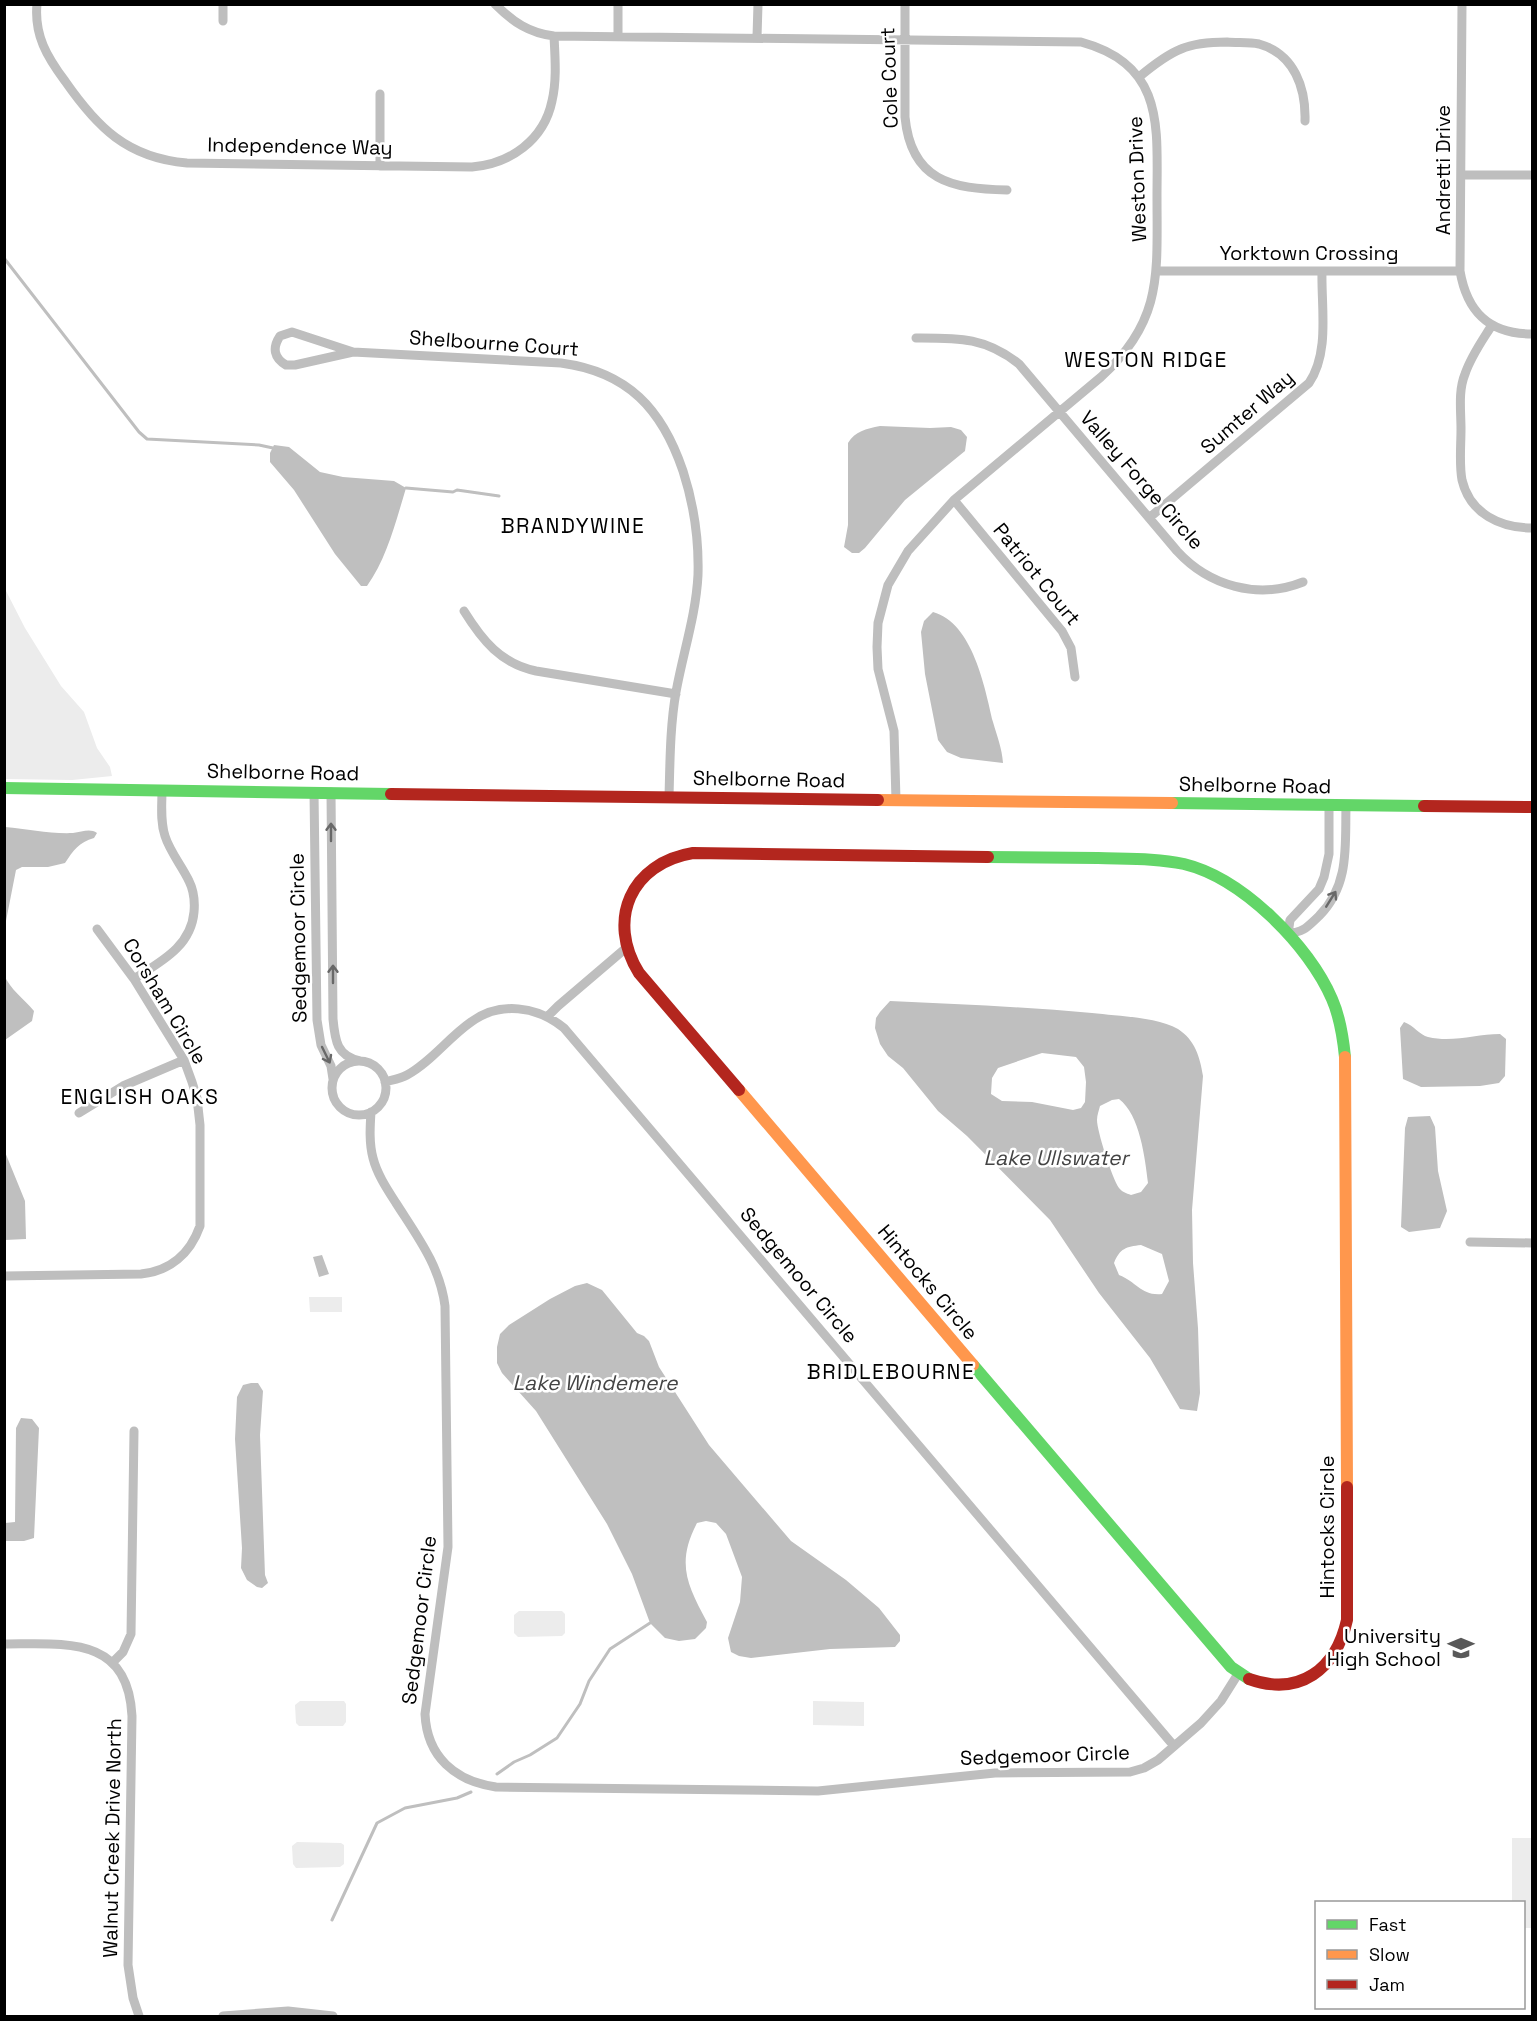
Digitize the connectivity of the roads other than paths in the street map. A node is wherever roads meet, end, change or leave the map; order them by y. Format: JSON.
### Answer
{"nodes":[{"id":1,"x":37,"y":4,"type":"edge"},
{"id":2,"x":223,"y":4,"type":"edge"},
{"id":3,"x":495,"y":4,"type":"edge"},
{"id":4,"x":618,"y":4,"type":"edge"},
{"id":5,"x":758,"y":4,"type":"edge"},
{"id":6,"x":905,"y":4,"type":"edge"},
{"id":7,"x":1462,"y":4,"type":"edge"},
{"id":8,"x":223,"y":21,"type":"dead end"},
{"id":9,"x":554,"y":36,"type":"junction"},
{"id":10,"x":618,"y":36,"type":"junction"},
{"id":11,"x":757,"y":38,"type":"junction"},
{"id":12,"x":905,"y":39,"type":"junction"},
{"id":13,"x":1139,"y":77,"type":"junction"},
{"id":14,"x":380,"y":94,"type":"dead end"},
{"id":15,"x":1305,"y":121,"type":"dead end"},
{"id":16,"x":380,"y":166,"type":"junction"},
{"id":17,"x":1461,"y":175,"type":"junction"},
{"id":18,"x":1533,"y":175,"type":"edge"},
{"id":19,"x":1007,"y":190,"type":"dead end"},
{"id":20,"x":1157,"y":271,"type":"junction"},
{"id":21,"x":1322,"y":271,"type":"junction"},
{"id":22,"x":1460,"y":271,"type":"junction"},
{"id":23,"x":1492,"y":325,"type":"junction"},
{"id":24,"x":1533,"y":334,"type":"edge"},
{"id":25,"x":916,"y":338,"type":"dead end"},
{"id":26,"x":353,"y":352,"type":"junction"},
{"id":27,"x":1059,"y":411,"type":"junction"},
{"id":28,"x":954,"y":500,"type":"junction"},
{"id":29,"x":1149,"y":518,"type":"junction"},
{"id":30,"x":1533,"y":528,"type":"edge"},
{"id":31,"x":1303,"y":582,"type":"dead end"},
{"id":32,"x":464,"y":611,"type":"dead end"},
{"id":33,"x":1075,"y":677,"type":"dead end"},
{"id":34,"x":676,"y":694,"type":"junction"},
{"id":35,"x":4,"y":788,"type":"edge"},
{"id":36,"x":162,"y":790,"type":"junction"},
{"id":37,"x":314,"y":792,"type":"junction"},
{"id":38,"x":331,"y":792,"type":"junction"},
{"id":39,"x":669,"y":797,"type":"junction"},
{"id":40,"x":896,"y":800,"type":"junction"},
{"id":41,"x":1329,"y":805,"type":"junction"},
{"id":42,"x":1346,"y":806,"type":"junction"},
{"id":43,"x":1533,"y":807,"type":"edge"},
{"id":44,"x":97,"y":928,"type":"dead end"},
{"id":45,"x":1288,"y":934,"type":"junction"},
{"id":46,"x":626,"y":948,"type":"junction"},
{"id":47,"x":134,"y":978,"type":"junction"},
{"id":48,"x":548,"y":1016,"type":"junction"},
{"id":49,"x":184,"y":1060,"type":"junction"},
{"id":50,"x":360,"y":1061,"type":"junction"},
{"id":51,"x":333,"y":1080,"type":"junction"},
{"id":52,"x":385,"y":1082,"type":"junction"},
{"id":53,"x":371,"y":1112,"type":"junction"},
{"id":54,"x":78,"y":1113,"type":"dead end"},
{"id":55,"x":1470,"y":1242,"type":"dead end"},
{"id":56,"x":1533,"y":1243,"type":"edge"},
{"id":57,"x":4,"y":1276,"type":"edge"},
{"id":58,"x":134,"y":1431,"type":"dead end"},
{"id":59,"x":4,"y":1644,"type":"edge"},
{"id":60,"x":113,"y":1662,"type":"junction"},
{"id":61,"x":1238,"y":1674,"type":"junction"},
{"id":62,"x":1174,"y":1746,"type":"junction"},
{"id":63,"x":139,"y":2016,"type":"edge"},
{"id":64,"x":223,"y":2016,"type":"edge"},
{"id":65,"x":333,"y":2016,"type":"edge"}],
"edges":[{"from":1,"to":16,"type":"street","name":"Independence Way"},
{"from":2,"to":8,"type":"street"},
{"from":3,"to":9,"type":"street","name":"Weston Drive"},
{"from":4,"to":10,"type":"street"},
{"from":5,"to":11,"type":"street"},
{"from":6,"to":12,"type":"street","name":"Cole Court"},
{"from":7,"to":17,"type":"street","name":"Andretti Drive"},
{"from":9,"to":10,"type":"street","name":"Weston Drive"},
{"from":9,"to":16,"type":"street","name":"Independence Way"},
{"from":10,"to":11,"type":"street","name":"Weston Drive"},
{"from":11,"to":12,"type":"street","name":"Weston Drive"},
{"from":12,"to":13,"type":"street","name":"Weston Drive"},
{"from":12,"to":19,"type":"street","name":"Cole Court"},
{"from":13,"to":15,"type":"street"},
{"from":13,"to":20,"type":"street","name":"Weston Drive"},
{"from":14,"to":16,"type":"street"},
{"from":17,"to":18,"type":"street"},
{"from":17,"to":22,"type":"street","name":"Andretti Drive"},
{"from":20,"to":21,"type":"street","name":"Yorktown Crossing"},
{"from":20,"to":27,"type":"street","name":"Weston Drive"},
{"from":21,"to":22,"type":"street","name":"Yorktown Crossing"},
{"from":21,"to":29,"type":"street","name":"Sumter Way"},
{"from":22,"to":23,"type":"street","name":"Andretti Drive"},
{"from":23,"to":24,"type":"street"},
{"from":23,"to":30,"type":"street"},
{"from":25,"to":27,"type":"street","name":"Valley Forge Circle"},
{"from":26,"to":26,"type":"street","name":"Shelbourne Court"},
{"from":26,"to":34,"type":"street","name":"Shelbourne Court"},
{"from":27,"to":28,"type":"street","name":"Weston Drive"},
{"from":27,"to":29,"type":"street","name":"Valley Forge Circle"},
{"from":28,"to":33,"type":"street","name":"Patriot Court"},
{"from":28,"to":40,"type":"street","name":"Weston Drive"},
{"from":29,"to":31,"type":"street","name":"Valley Forge Circle"},
{"from":32,"to":34,"type":"street"},
{"from":34,"to":39,"type":"street","name":"Shelbourne Court"},
{"from":35,"to":36,"type":"street","name":"Shelborne Road"},
{"from":36,"to":37,"type":"street","name":"Shelborne Road"},
{"from":36,"to":47,"type":"street"},
{"from":37,"to":38,"type":"street","name":"Shelborne Road"},
{"from":37,"to":51,"type":"street","name":"Sedgemoor Circle","one_way":true},
{"from":38,"to":39,"type":"street","name":"Shelborne Road"},
{"from":50,"to":38,"type":"street","name":"Sedgemoor Circle","one_way":true},
{"from":39,"to":40,"type":"street","name":"Shelborne Road"},
{"from":40,"to":41,"type":"street","name":"Shelborne Road"},
{"from":41,"to":42,"type":"street","name":"Shelborne Road"},
{"from":41,"to":45,"type":"street"},
{"from":42,"to":43,"type":"street","name":"Shelborne Road"},
{"from":45,"to":42,"type":"street","one_way":true},
{"from":44,"to":47,"type":"street","name":"Corsham Circle"},
{"from":45,"to":46,"type":"street","name":"Hintocks Circle"},
{"from":45,"to":61,"type":"street","name":"Hintocks Circle"},
{"from":46,"to":48,"type":"street"},
{"from":46,"to":61,"type":"street","name":"Hintocks Circle"},
{"from":47,"to":49,"type":"street","name":"Corsham Circle"},
{"from":48,"to":52,"type":"street","name":"Sedgemoor Circle"},
{"from":48,"to":62,"type":"street","name":"Sedgemoor Circle"},
{"from":49,"to":54,"type":"street"},
{"from":49,"to":57,"type":"street","name":"Corsham Circle"},
{"from":50,"to":51,"type":"street"},
{"from":50,"to":52,"type":"street"},
{"from":51,"to":53,"type":"street"},
{"from":52,"to":53,"type":"street"},
{"from":53,"to":62,"type":"street","name":"Sedgemoor Circle"},
{"from":55,"to":56,"type":"street"},
{"from":58,"to":60,"type":"street"},
{"from":59,"to":60,"type":"street"},
{"from":60,"to":63,"type":"street","name":"Walnut Creek Drive North"},
{"from":61,"to":62,"type":"street"},
{"from":64,"to":65,"type":"street"}]}
